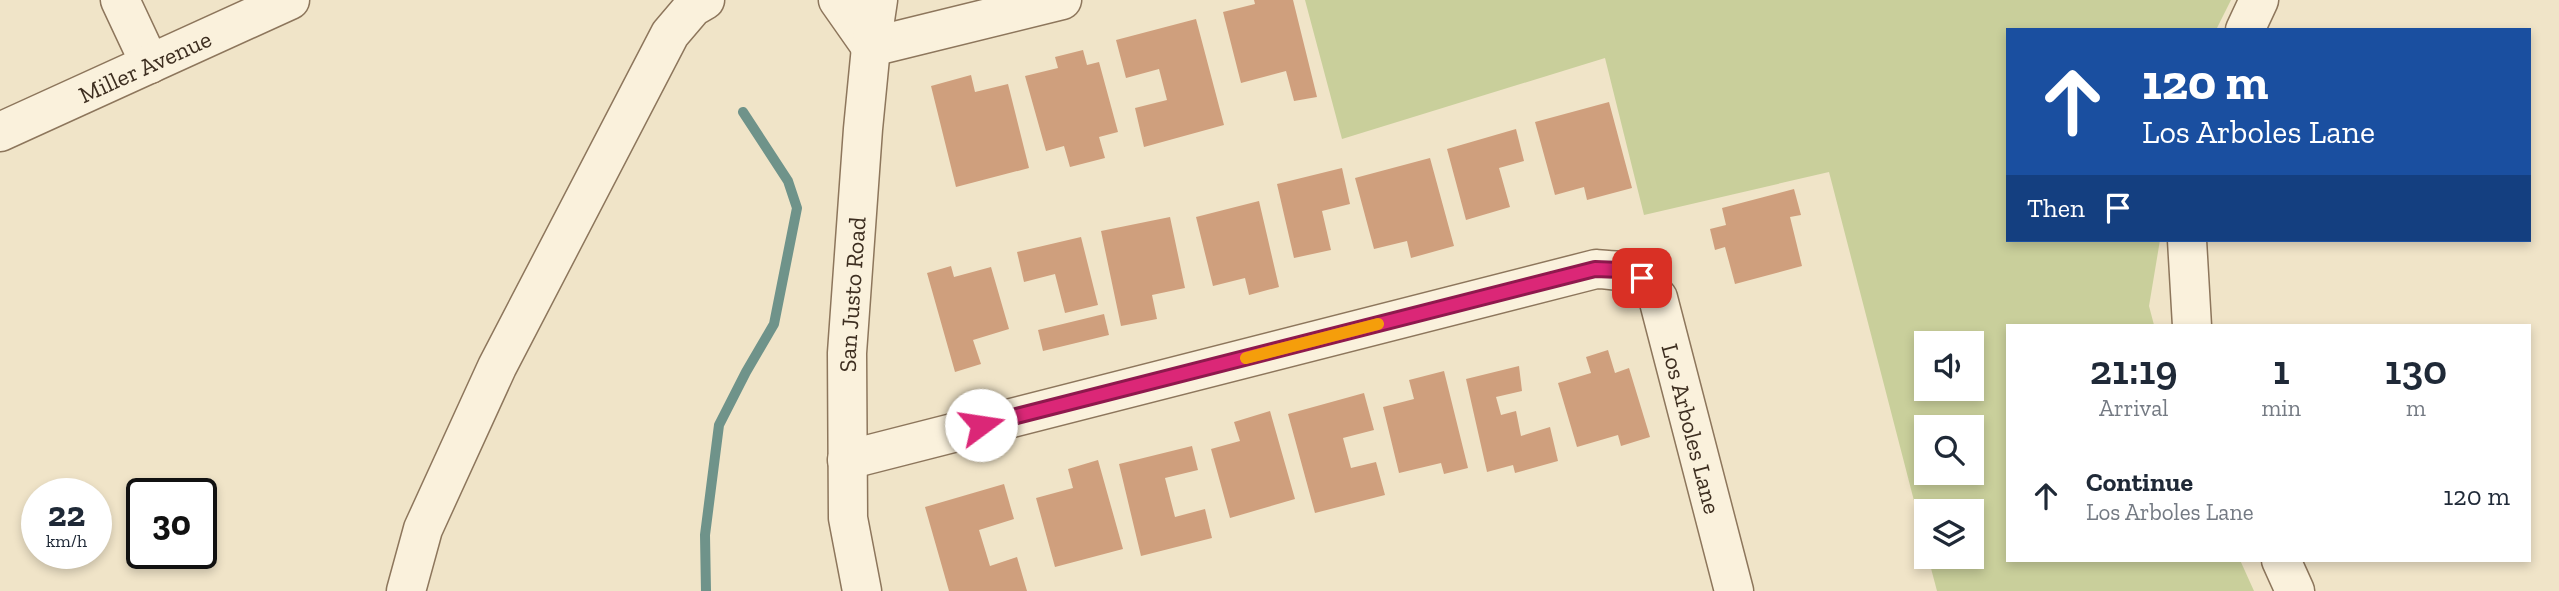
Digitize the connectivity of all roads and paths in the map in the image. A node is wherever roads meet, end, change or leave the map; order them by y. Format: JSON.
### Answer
{"nodes":[{"id":1,"x":120,"y":0,"type":"edge"},
{"id":2,"x":289,"y":0,"type":"edge"},
{"id":3,"x":705,"y":0,"type":"edge"},
{"id":4,"x":838,"y":0,"type":"edge"},
{"id":5,"x":878,"y":0,"type":"edge"},
{"id":6,"x":1062,"y":0,"type":"edge"},
{"id":7,"x":2259,"y":0,"type":"edge"},
{"id":8,"x":2246,"y":28,"type":"edge"},
{"id":9,"x":871,"y":47,"type":"junction"},
{"id":10,"x":150,"y":64,"type":"junction"},
{"id":11,"x":0,"y":132,"type":"edge"},
{"id":12,"x":2187,"y":242,"type":"edge"},
{"id":13,"x":2192,"y":324,"type":"edge"},
{"id":14,"x":847,"y":460,"type":"junction"},
{"id":15,"x":2282,"y":562,"type":"edge"},
{"id":16,"x":406,"y":591,"type":"edge"},
{"id":17,"x":862,"y":591,"type":"edge"},
{"id":18,"x":1734,"y":591,"type":"edge"},
{"id":19,"x":2295,"y":591,"type":"edge"}],
"edges":[{"from":1,"to":10,"type":"street"},
{"from":2,"to":10,"type":"street","name":"Miller Avenue"},
{"from":3,"to":16,"type":"street"},
{"from":4,"to":9,"type":"street"},
{"from":5,"to":9,"type":"street","name":"San Justo Road"},
{"from":6,"to":9,"type":"street"},
{"from":7,"to":8,"type":"street"},
{"from":9,"to":14,"type":"street","name":"San Justo Road"},
{"from":10,"to":11,"type":"street","name":"Miller Avenue"},
{"from":12,"to":13,"type":"street"},
{"from":14,"to":17,"type":"street","name":"San Justo Road"},
{"from":14,"to":18,"type":"street","name":"Los Arboles Lane"},
{"from":15,"to":19,"type":"street"}]}
